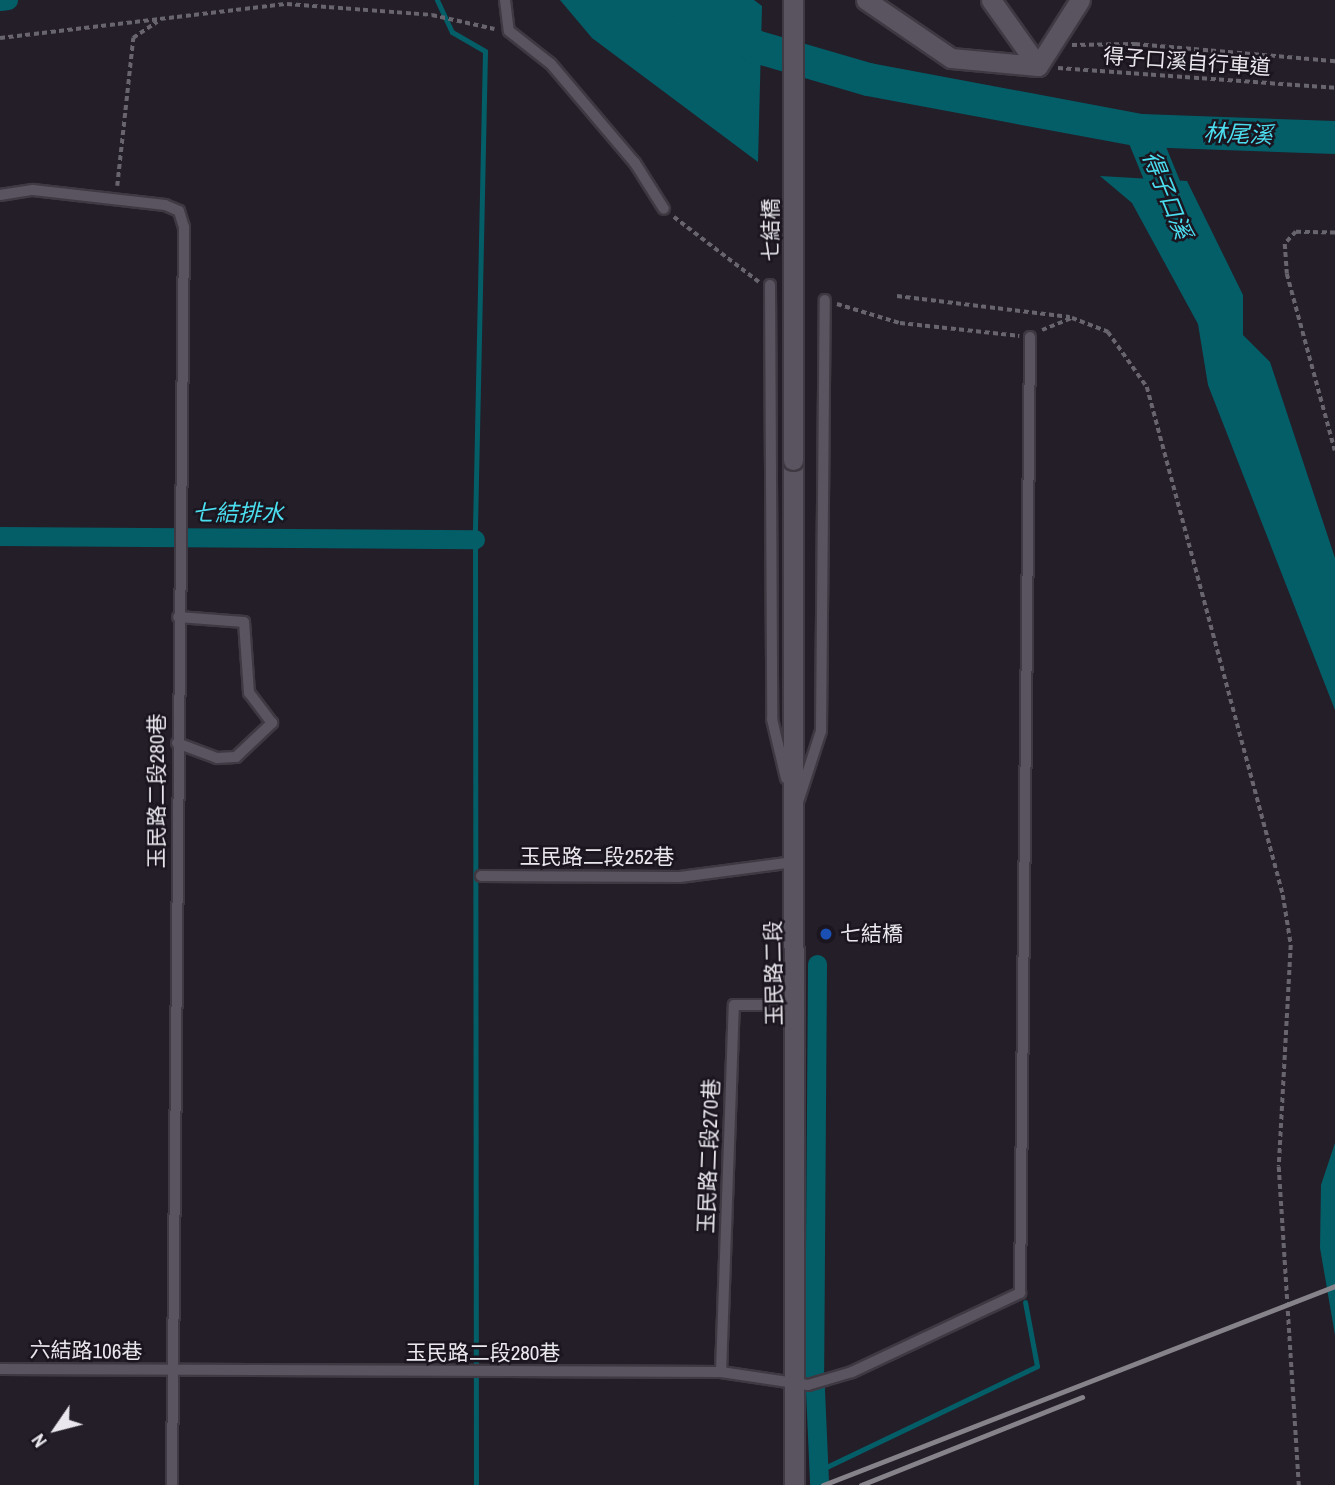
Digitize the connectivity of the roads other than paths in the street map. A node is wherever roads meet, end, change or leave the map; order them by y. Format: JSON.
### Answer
{"nodes":[{"id":1,"x":505,"y":0,"type":"edge"},
{"id":2,"x":793,"y":0,"type":"edge"},
{"id":3,"x":866,"y":0,"type":"edge"},
{"id":4,"x":991,"y":0,"type":"edge"},
{"id":5,"x":1080,"y":0,"type":"edge"},
{"id":6,"x":1038,"y":66,"type":"junction"},
{"id":7,"x":0,"y":195,"type":"edge"},
{"id":8,"x":664,"y":209,"type":"dead end"},
{"id":9,"x":770,"y":285,"type":"dead end"},
{"id":10,"x":825,"y":300,"type":"dead end"},
{"id":11,"x":1030,"y":337,"type":"road end"},
{"id":12,"x":793,"y":460,"type":"joint"},
{"id":13,"x":178,"y":617,"type":"junction"},
{"id":14,"x":177,"y":743,"type":"junction"},
{"id":15,"x":795,"y":813,"type":"junction"},
{"id":16,"x":795,"y":862,"type":"junction"},
{"id":17,"x":481,"y":876,"type":"dead end"},
{"id":18,"x":797,"y":1005,"type":"junction"},
{"id":19,"x":0,"y":1369,"type":"edge"},
{"id":20,"x":172,"y":1371,"type":"junction"},
{"id":21,"x":721,"y":1372,"type":"junction"},
{"id":22,"x":793,"y":1381,"type":"junction"},
{"id":23,"x":172,"y":1485,"type":"edge"},
{"id":24,"x":794,"y":1485,"type":"edge"}],
"edges":[{"from":1,"to":8,"type":"lane"},
{"from":2,"to":12,"type":"street","name":"七結橋","bridge":true},
{"from":3,"to":6,"type":"street"},
{"from":4,"to":6,"type":"street"},
{"from":5,"to":6,"type":"street"},
{"from":7,"to":13,"type":"lane","name":"玉民路二段280巷"},
{"from":9,"to":15,"type":"lane"},
{"from":10,"to":15,"type":"lane"},
{"from":11,"to":22,"type":"lane","name":"玉民路二段280巷"},
{"from":12,"to":15,"type":"street","name":"玉民路二段"},
{"from":13,"to":14,"type":"lane","name":"玉民路二段280巷"},
{"from":13,"to":14,"type":"lane"},
{"from":14,"to":20,"type":"lane","name":"玉民路二段280巷"},
{"from":15,"to":16,"type":"street","name":"玉民路二段"},
{"from":16,"to":17,"type":"lane","name":"玉民路二段252巷"},
{"from":16,"to":18,"type":"street","name":"玉民路二段"},
{"from":18,"to":21,"type":"lane","name":"玉民路二段270巷"},
{"from":18,"to":22,"type":"street","name":"玉民路二段"},
{"from":19,"to":20,"type":"lane","name":"六結路106巷"},
{"from":20,"to":21,"type":"lane","name":"玉民路二段280巷"},
{"from":20,"to":23,"type":"lane","name":"玉民路二段280巷"},
{"from":21,"to":22,"type":"lane","name":"玉民路二段280巷"},
{"from":22,"to":24,"type":"street","name":"玉民路二段"}]}
